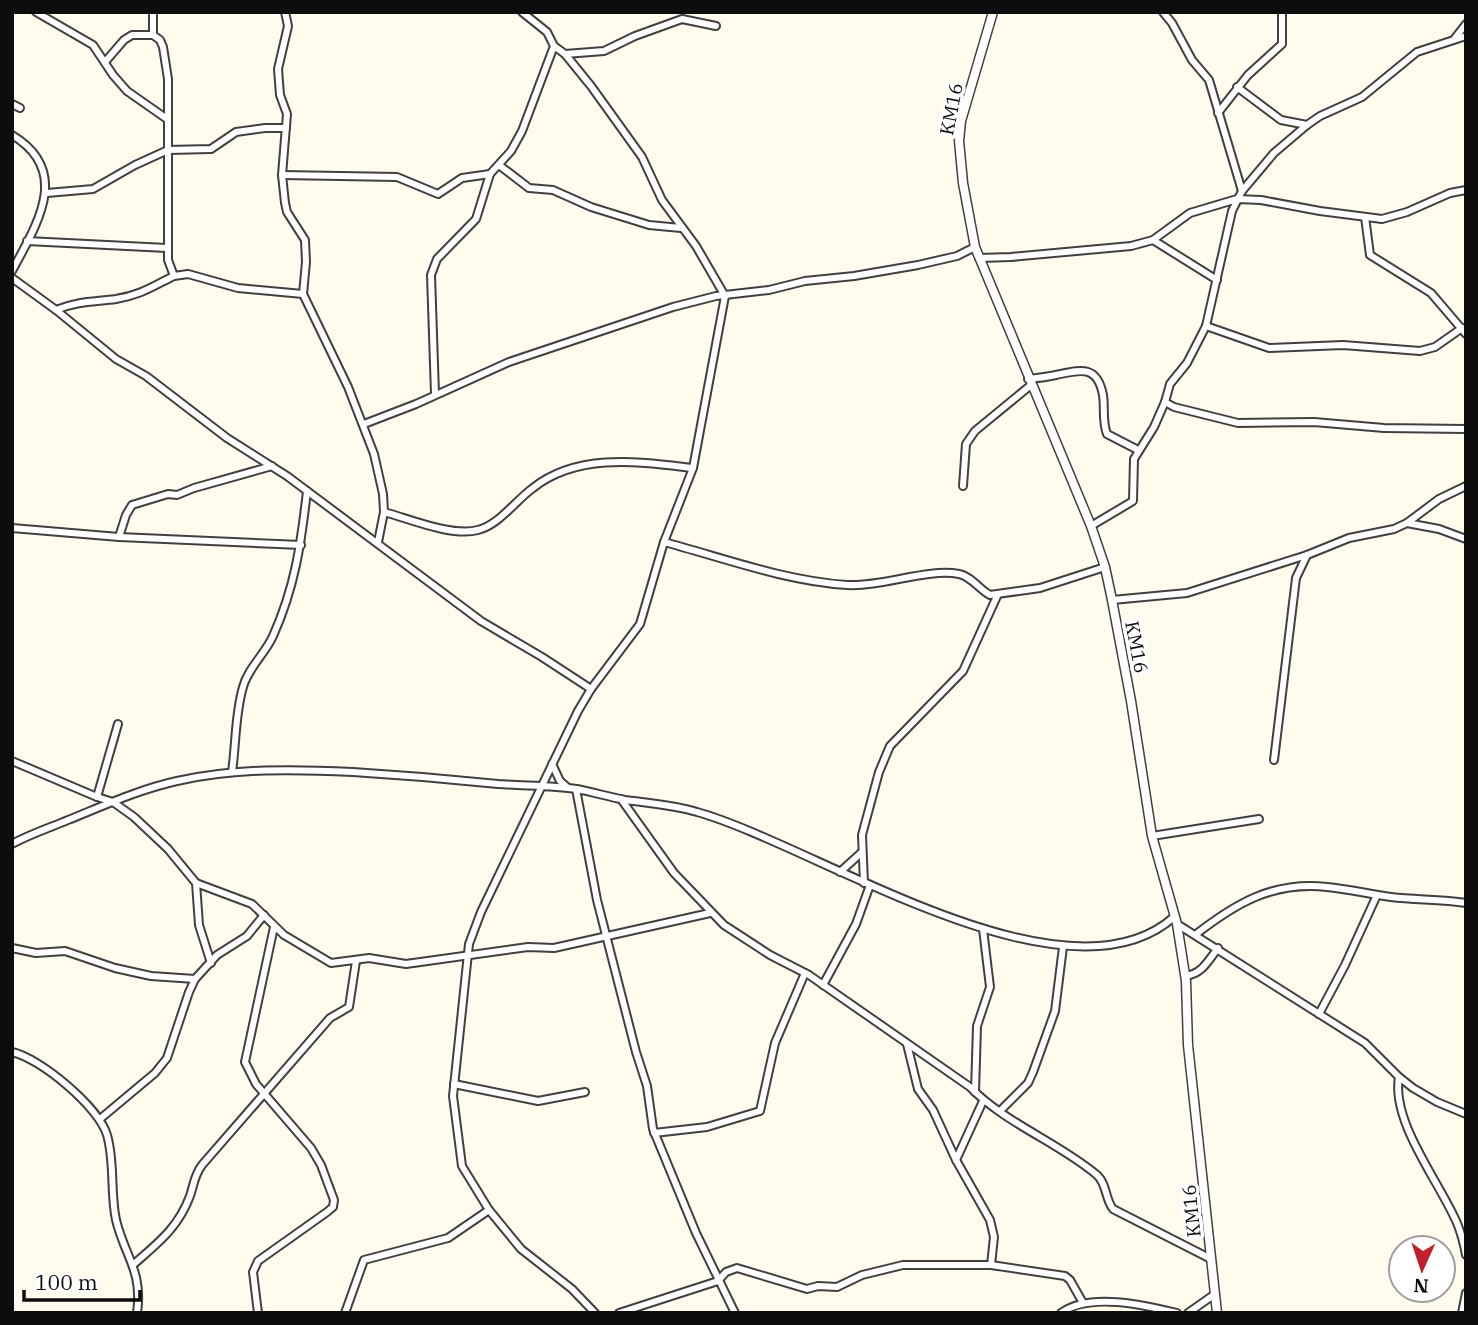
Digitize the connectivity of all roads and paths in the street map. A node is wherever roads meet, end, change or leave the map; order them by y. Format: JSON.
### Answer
{"nodes":[{"id":1,"x":36,"y":12,"type":"edge"},
{"id":2,"x":153,"y":12,"type":"edge"},
{"id":3,"x":285,"y":12,"type":"edge"},
{"id":4,"x":522,"y":12,"type":"edge"},
{"id":5,"x":993,"y":12,"type":"edge"},
{"id":6,"x":1163,"y":12,"type":"edge"},
{"id":7,"x":1282,"y":12,"type":"edge"},
{"id":8,"x":1466,"y":24,"type":"edge"},
{"id":9,"x":716,"y":26,"type":"dead end"},
{"id":10,"x":153,"y":35,"type":"junction"},
{"id":11,"x":1466,"y":36,"type":"edge"},
{"id":12,"x":1455,"y":38,"type":"junction"},
{"id":13,"x":554,"y":46,"type":"junction"},
{"id":14,"x":565,"y":54,"type":"junction"},
{"id":15,"x":105,"y":62,"type":"junction"},
{"id":16,"x":1237,"y":87,"type":"junction"},
{"id":17,"x":12,"y":104,"type":"edge"},
{"id":18,"x":20,"y":108,"type":"dead end"},
{"id":19,"x":1218,"y":113,"type":"junction"},
{"id":20,"x":167,"y":119,"type":"junction"},
{"id":21,"x":1307,"y":125,"type":"junction"},
{"id":22,"x":286,"y":128,"type":"junction"},
{"id":23,"x":12,"y":135,"type":"edge"},
{"id":24,"x":169,"y":150,"type":"junction"},
{"id":25,"x":499,"y":165,"type":"junction"},
{"id":26,"x":490,"y":174,"type":"junction"},
{"id":27,"x":282,"y":175,"type":"junction"},
{"id":28,"x":1466,"y":190,"type":"edge"},
{"id":29,"x":1242,"y":191,"type":"junction"},
{"id":30,"x":47,"y":193,"type":"junction"},
{"id":31,"x":1237,"y":199,"type":"junction"},
{"id":32,"x":1365,"y":217,"type":"junction"},
{"id":33,"x":681,"y":228,"type":"junction"},
{"id":34,"x":1153,"y":240,"type":"junction"},
{"id":35,"x":27,"y":241,"type":"junction"},
{"id":36,"x":975,"y":247,"type":"junction"},
{"id":37,"x":167,"y":248,"type":"junction"},
{"id":38,"x":979,"y":258,"type":"junction"},
{"id":39,"x":12,"y":271,"type":"edge"},
{"id":40,"x":173,"y":276,"type":"junction"},
{"id":41,"x":12,"y":278,"type":"edge"},
{"id":42,"x":1217,"y":280,"type":"junction"},
{"id":43,"x":303,"y":294,"type":"junction"},
{"id":44,"x":725,"y":296,"type":"junction"},
{"id":45,"x":56,"y":310,"type":"junction"},
{"id":46,"x":1206,"y":326,"type":"junction"},
{"id":47,"x":1464,"y":331,"type":"edge"},
{"id":48,"x":1030,"y":382,"type":"junction"},
{"id":49,"x":435,"y":394,"type":"junction"},
{"id":50,"x":1166,"y":402,"type":"junction"},
{"id":51,"x":364,"y":424,"type":"junction"},
{"id":52,"x":1466,"y":429,"type":"edge"},
{"id":53,"x":1139,"y":450,"type":"junction"},
{"id":54,"x":272,"y":466,"type":"junction"},
{"id":55,"x":693,"y":468,"type":"junction"},
{"id":56,"x":963,"y":486,"type":"dead end"},
{"id":57,"x":1466,"y":486,"type":"edge"},
{"id":58,"x":307,"y":491,"type":"junction"},
{"id":59,"x":384,"y":512,"type":"junction"},
{"id":60,"x":1407,"y":523,"type":"junction"},
{"id":61,"x":1091,"y":526,"type":"junction"},
{"id":62,"x":12,"y":528,"type":"edge"},
{"id":63,"x":119,"y":537,"type":"junction"},
{"id":64,"x":1466,"y":538,"type":"edge"},
{"id":65,"x":378,"y":542,"type":"junction"},
{"id":66,"x":664,"y":542,"type":"junction"},
{"id":67,"x":301,"y":545,"type":"junction"},
{"id":68,"x":1307,"y":555,"type":"junction"},
{"id":69,"x":1105,"y":567,"type":"junction"},
{"id":70,"x":998,"y":594,"type":"junction"},
{"id":71,"x":1112,"y":600,"type":"junction"},
{"id":72,"x":591,"y":690,"type":"junction"},
{"id":73,"x":118,"y":724,"type":"dead end"},
{"id":74,"x":1274,"y":760,"type":"dead end"},
{"id":75,"x":12,"y":761,"type":"edge"},
{"id":76,"x":552,"y":764,"type":"junction"},
{"id":77,"x":232,"y":772,"type":"junction"},
{"id":78,"x":543,"y":786,"type":"junction"},
{"id":79,"x":572,"y":789,"type":"junction"},
{"id":80,"x":97,"y":797,"type":"junction"},
{"id":81,"x":621,"y":799,"type":"junction"},
{"id":82,"x":113,"y":802,"type":"junction"},
{"id":83,"x":1259,"y":819,"type":"dead end"},
{"id":84,"x":1152,"y":836,"type":"junction"},
{"id":85,"x":12,"y":844,"type":"edge"},
{"id":86,"x":861,"y":853,"type":"junction"},
{"id":87,"x":840,"y":872,"type":"junction"},
{"id":88,"x":196,"y":883,"type":"junction"},
{"id":89,"x":867,"y":884,"type":"junction"},
{"id":90,"x":1377,"y":895,"type":"junction"},
{"id":91,"x":1466,"y":903,"type":"edge"},
{"id":92,"x":710,"y":913,"type":"junction"},
{"id":93,"x":264,"y":915,"type":"junction"},
{"id":94,"x":1176,"y":920,"type":"junction"},
{"id":95,"x":274,"y":928,"type":"junction"},
{"id":96,"x":983,"y":929,"type":"junction"},
{"id":97,"x":1195,"y":935,"type":"junction"},
{"id":98,"x":606,"y":936,"type":"junction"},
{"id":99,"x":1063,"y":947,"type":"junction"},
{"id":100,"x":12,"y":948,"type":"edge"},
{"id":101,"x":1217,"y":948,"type":"junction"},
{"id":102,"x":468,"y":956,"type":"junction"},
{"id":103,"x":356,"y":961,"type":"junction"},
{"id":104,"x":211,"y":963,"type":"junction"},
{"id":105,"x":805,"y":973,"type":"junction"},
{"id":106,"x":1185,"y":976,"type":"junction"},
{"id":107,"x":195,"y":979,"type":"junction"},
{"id":108,"x":823,"y":985,"type":"junction"},
{"id":109,"x":1319,"y":1014,"type":"junction"},
{"id":110,"x":907,"y":1044,"type":"junction"},
{"id":111,"x":12,"y":1052,"type":"edge"},
{"id":112,"x":1399,"y":1077,"type":"junction"},
{"id":113,"x":454,"y":1084,"type":"junction"},
{"id":114,"x":585,"y":1092,"type":"dead end"},
{"id":115,"x":975,"y":1092,"type":"junction"},
{"id":116,"x":264,"y":1094,"type":"junction"},
{"id":117,"x":983,"y":1101,"type":"junction"},
{"id":118,"x":1000,"y":1111,"type":"junction"},
{"id":119,"x":1466,"y":1114,"type":"edge"},
{"id":120,"x":100,"y":1119,"type":"junction"},
{"id":121,"x":654,"y":1133,"type":"junction"},
{"id":122,"x":956,"y":1160,"type":"junction"},
{"id":123,"x":489,"y":1210,"type":"junction"},
{"id":124,"x":1466,"y":1255,"type":"edge"},
{"id":125,"x":1211,"y":1259,"type":"junction"},
{"id":126,"x":134,"y":1264,"type":"junction"},
{"id":127,"x":991,"y":1265,"type":"junction"},
{"id":128,"x":718,"y":1281,"type":"junction"},
{"id":129,"x":1466,"y":1293,"type":"edge"},
{"id":130,"x":1215,"y":1294,"type":"junction"},
{"id":131,"x":1083,"y":1303,"type":"junction"},
{"id":132,"x":137,"y":1313,"type":"edge"},
{"id":133,"x":258,"y":1313,"type":"edge"},
{"id":134,"x":345,"y":1313,"type":"edge"},
{"id":135,"x":595,"y":1313,"type":"edge"},
{"id":136,"x":619,"y":1313,"type":"edge"},
{"id":137,"x":735,"y":1313,"type":"edge"},
{"id":138,"x":1060,"y":1313,"type":"edge"},
{"id":139,"x":1177,"y":1313,"type":"edge"},
{"id":140,"x":1188,"y":1313,"type":"edge"},
{"id":141,"x":1217,"y":1313,"type":"edge"},
{"id":142,"x":1462,"y":1313,"type":"edge"}],
"edges":[{"from":1,"to":15,"type":"street"},
{"from":2,"to":10,"type":"street"},
{"from":3,"to":22,"type":"street"},
{"from":4,"to":13,"type":"street"},
{"from":5,"to":36,"type":"street","name":"KM16"},
{"from":6,"to":19,"type":"street"},
{"from":7,"to":16,"type":"street"},
{"from":8,"to":12,"type":"street"},
{"from":9,"to":14,"type":"street"},
{"from":10,"to":15,"type":"street"},
{"from":10,"to":20,"type":"street"},
{"from":11,"to":12,"type":"street"},
{"from":12,"to":21,"type":"street"},
{"from":13,"to":14,"type":"street"},
{"from":13,"to":25,"type":"street"},
{"from":14,"to":33,"type":"street"},
{"from":15,"to":20,"type":"street"},
{"from":16,"to":19,"type":"street"},
{"from":16,"to":21,"type":"street"},
{"from":17,"to":18,"type":"street"},
{"from":19,"to":29,"type":"street"},
{"from":20,"to":24,"type":"street"},
{"from":21,"to":29,"type":"street"},
{"from":22,"to":24,"type":"street"},
{"from":22,"to":27,"type":"street"},
{"from":23,"to":30,"type":"street"},
{"from":24,"to":30,"type":"street"},
{"from":24,"to":37,"type":"street"},
{"from":25,"to":26,"type":"street"},
{"from":25,"to":33,"type":"street"},
{"from":26,"to":27,"type":"street"},
{"from":26,"to":49,"type":"street"},
{"from":27,"to":43,"type":"street"},
{"from":28,"to":32,"type":"street"},
{"from":29,"to":31,"type":"street"},
{"from":30,"to":35,"type":"street"},
{"from":31,"to":32,"type":"street"},
{"from":31,"to":34,"type":"street"},
{"from":31,"to":42,"type":"street"},
{"from":32,"to":47,"type":"street"},
{"from":33,"to":44,"type":"street"},
{"from":34,"to":38,"type":"street"},
{"from":34,"to":42,"type":"street"},
{"from":35,"to":37,"type":"street"},
{"from":35,"to":39,"type":"street"},
{"from":36,"to":38,"type":"street","name":"KM16"},
{"from":36,"to":44,"type":"street"},
{"from":37,"to":40,"type":"street"},
{"from":38,"to":48,"type":"street","name":"KM16"},
{"from":40,"to":43,"type":"street"},
{"from":40,"to":45,"type":"street"},
{"from":41,"to":45,"type":"street"},
{"from":42,"to":46,"type":"street"},
{"from":43,"to":51,"type":"street"},
{"from":44,"to":49,"type":"street"},
{"from":44,"to":55,"type":"street"},
{"from":45,"to":54,"type":"street"},
{"from":46,"to":47,"type":"street"},
{"from":46,"to":50,"type":"street"},
{"from":48,"to":53,"type":"street"},
{"from":48,"to":56,"type":"street"},
{"from":48,"to":61,"type":"street","name":"KM16"},
{"from":49,"to":51,"type":"street"},
{"from":50,"to":52,"type":"street"},
{"from":50,"to":53,"type":"street"},
{"from":51,"to":59,"type":"street"},
{"from":53,"to":61,"type":"street"},
{"from":54,"to":58,"type":"street"},
{"from":54,"to":63,"type":"street"},
{"from":55,"to":59,"type":"street"},
{"from":55,"to":66,"type":"street"},
{"from":57,"to":60,"type":"street"},
{"from":58,"to":65,"type":"street"},
{"from":58,"to":67,"type":"street"},
{"from":59,"to":65,"type":"street"},
{"from":60,"to":64,"type":"street"},
{"from":60,"to":68,"type":"street"},
{"from":61,"to":69,"type":"street","name":"KM16"},
{"from":62,"to":63,"type":"street"},
{"from":63,"to":67,"type":"street"},
{"from":65,"to":72,"type":"street"},
{"from":66,"to":70,"type":"street"},
{"from":66,"to":72,"type":"street"},
{"from":67,"to":77,"type":"street"},
{"from":68,"to":71,"type":"street"},
{"from":68,"to":74,"type":"street"},
{"from":69,"to":70,"type":"street"},
{"from":69,"to":71,"type":"street","name":"KM16"},
{"from":70,"to":86,"type":"street"},
{"from":71,"to":84,"type":"street","name":"KM16"},
{"from":72,"to":76,"type":"street"},
{"from":73,"to":80,"type":"street"},
{"from":75,"to":80,"type":"street"},
{"from":76,"to":78,"type":"street"},
{"from":76,"to":79,"type":"street"},
{"from":77,"to":78,"type":"street"},
{"from":77,"to":82,"type":"street"},
{"from":78,"to":79,"type":"street"},
{"from":78,"to":102,"type":"street"},
{"from":79,"to":81,"type":"street"},
{"from":79,"to":98,"type":"street"},
{"from":80,"to":82,"type":"street"},
{"from":81,"to":87,"type":"street"},
{"from":81,"to":92,"type":"street"},
{"from":82,"to":85,"type":"street"},
{"from":82,"to":88,"type":"street"},
{"from":83,"to":84,"type":"street"},
{"from":84,"to":94,"type":"street","name":"KM16"},
{"from":86,"to":87,"type":"street"},
{"from":86,"to":89,"type":"street"},
{"from":87,"to":89,"type":"street"},
{"from":88,"to":93,"type":"street"},
{"from":88,"to":104,"type":"street"},
{"from":89,"to":96,"type":"street"},
{"from":89,"to":108,"type":"street"},
{"from":90,"to":91,"type":"street"},
{"from":90,"to":97,"type":"street"},
{"from":90,"to":109,"type":"street"},
{"from":92,"to":98,"type":"street"},
{"from":92,"to":105,"type":"street"},
{"from":93,"to":95,"type":"street"},
{"from":93,"to":104,"type":"street"},
{"from":94,"to":97,"type":"street"},
{"from":94,"to":99,"type":"street"},
{"from":94,"to":106,"type":"street","name":"KM16"},
{"from":95,"to":103,"type":"street"},
{"from":95,"to":116,"type":"street"},
{"from":96,"to":99,"type":"street"},
{"from":96,"to":115,"type":"street"},
{"from":97,"to":101,"type":"street"},
{"from":98,"to":102,"type":"street"},
{"from":98,"to":121,"type":"street"},
{"from":99,"to":118,"type":"street"},
{"from":100,"to":107,"type":"street"},
{"from":101,"to":106,"type":"street"},
{"from":101,"to":109,"type":"street"},
{"from":102,"to":103,"type":"street"},
{"from":102,"to":113,"type":"street"},
{"from":103,"to":116,"type":"street"},
{"from":104,"to":107,"type":"street"},
{"from":105,"to":108,"type":"street"},
{"from":105,"to":121,"type":"street"},
{"from":106,"to":125,"type":"street","name":"KM16"},
{"from":107,"to":120,"type":"street"},
{"from":108,"to":110,"type":"street"},
{"from":109,"to":112,"type":"street"},
{"from":110,"to":115,"type":"street"},
{"from":110,"to":122,"type":"street"},
{"from":111,"to":120,"type":"street"},
{"from":112,"to":119,"type":"street"},
{"from":112,"to":124,"type":"street"},
{"from":113,"to":114,"type":"street"},
{"from":113,"to":123,"type":"street"},
{"from":115,"to":117,"type":"street"},
{"from":116,"to":126,"type":"street"},
{"from":116,"to":133,"type":"street"},
{"from":117,"to":118,"type":"street"},
{"from":117,"to":122,"type":"street"},
{"from":118,"to":125,"type":"street"},
{"from":120,"to":126,"type":"street"},
{"from":121,"to":128,"type":"street"},
{"from":122,"to":127,"type":"street"},
{"from":123,"to":134,"type":"street"},
{"from":123,"to":135,"type":"street"},
{"from":125,"to":130,"type":"street","name":"KM16"},
{"from":126,"to":132,"type":"street"},
{"from":127,"to":128,"type":"street"},
{"from":127,"to":131,"type":"street"},
{"from":128,"to":136,"type":"street"},
{"from":128,"to":137,"type":"street"},
{"from":129,"to":142,"type":"street"},
{"from":130,"to":140,"type":"street"},
{"from":130,"to":141,"type":"street","name":"KM16"},
{"from":131,"to":138,"type":"street"},
{"from":131,"to":139,"type":"street"}]}
